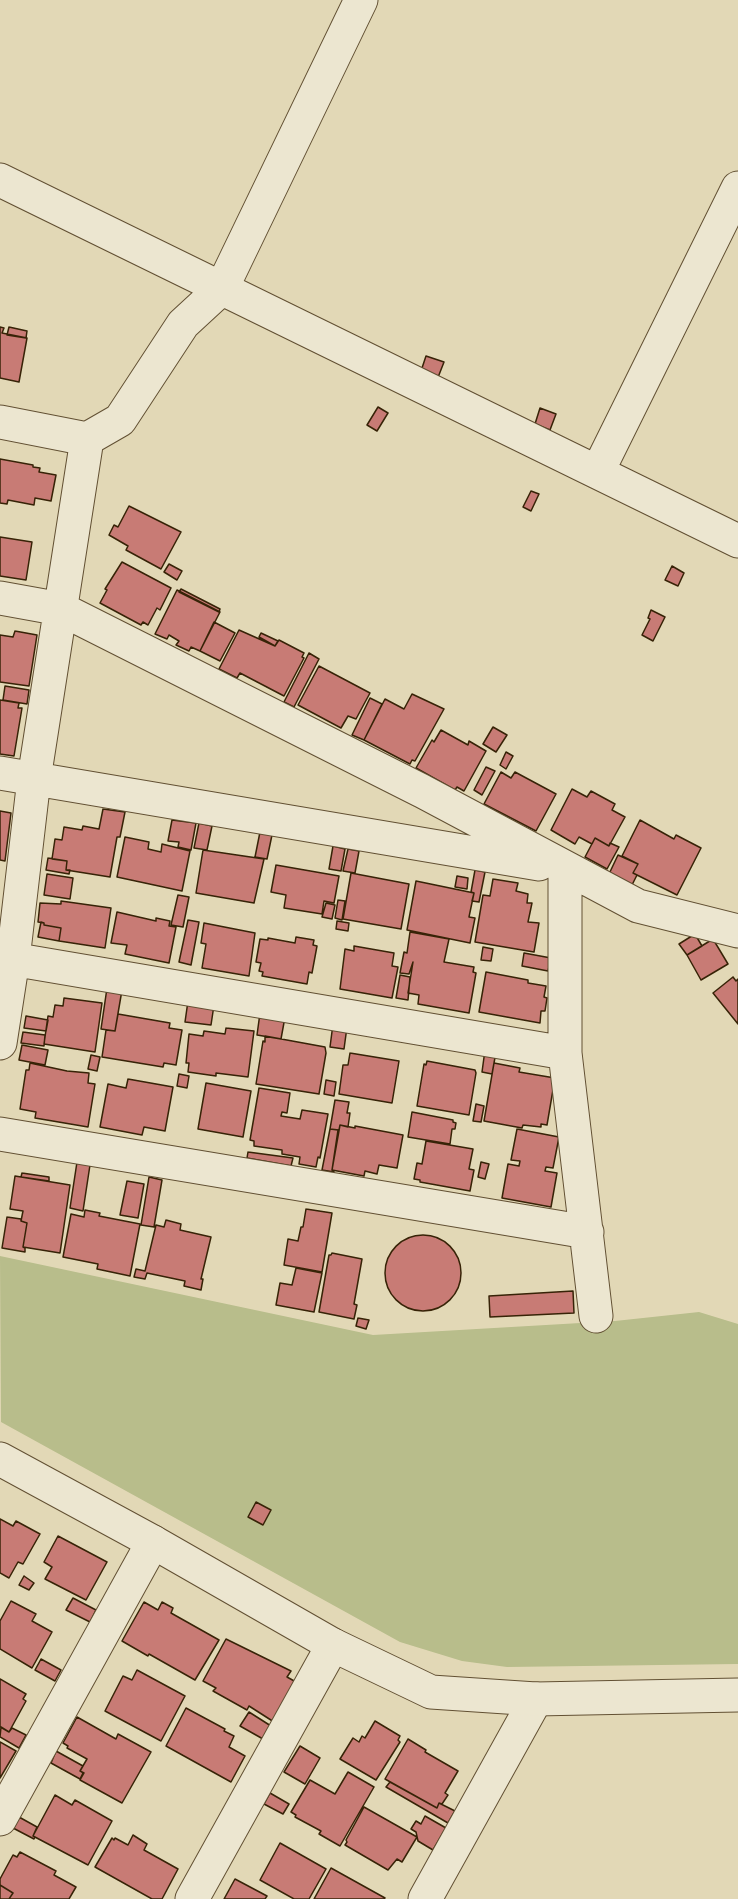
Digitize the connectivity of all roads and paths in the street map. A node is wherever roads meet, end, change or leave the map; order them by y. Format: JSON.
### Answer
{"nodes":[{"id":1,"x":361,"y":0,"type":"edge"},
{"id":2,"x":0,"y":180,"type":"edge"},
{"id":3,"x":738,"y":188,"type":"edge"},
{"id":4,"x":222,"y":288,"type":"junction"},
{"id":5,"x":0,"y":423,"type":"edge"},
{"id":6,"x":87,"y":439,"type":"junction"},
{"id":7,"x":597,"y":471,"type":"junction"},
{"id":8,"x":738,"y":541,"type":"edge"},
{"id":9,"x":0,"y":598,"type":"edge"},
{"id":10,"x":61,"y":609,"type":"junction"},
{"id":11,"x":0,"y":773,"type":"edge"},
{"id":12,"x":34,"y":779,"type":"junction"},
{"id":13,"x":565,"y":868,"type":"junction"},
{"id":14,"x":738,"y":930,"type":"edge"},
{"id":15,"x":6,"y":958,"type":"edge"},
{"id":16,"x":0,"y":1043,"type":"edge"},
{"id":17,"x":565,"y":1053,"type":"junction"},
{"id":18,"x":0,"y":1134,"type":"edge"},
{"id":19,"x":587,"y":1232,"type":"junction"},
{"id":20,"x":596,"y":1316,"type":"dead end"},
{"id":21,"x":0,"y":1459,"type":"edge"},
{"id":22,"x":153,"y":1542,"type":"junction"},
{"id":23,"x":333,"y":1645,"type":"junction"},
{"id":24,"x":738,"y":1695,"type":"edge"},
{"id":25,"x":536,"y":1699,"type":"junction"},
{"id":26,"x":0,"y":1819,"type":"edge"},
{"id":27,"x":192,"y":1899,"type":"edge"},
{"id":28,"x":425,"y":1899,"type":"edge"}],
"edges":[{"from":1,"to":4,"type":"street"},
{"from":2,"to":4,"type":"street"},
{"from":3,"to":7,"type":"street"},
{"from":4,"to":6,"type":"street"},
{"from":4,"to":7,"type":"street"},
{"from":5,"to":6,"type":"street"},
{"from":6,"to":10,"type":"street"},
{"from":7,"to":8,"type":"street"},
{"from":9,"to":10,"type":"street"},
{"from":10,"to":12,"type":"street"},
{"from":10,"to":13,"type":"street"},
{"from":11,"to":12,"type":"street"},
{"from":12,"to":13,"type":"street"},
{"from":12,"to":15,"type":"street"},
{"from":13,"to":14,"type":"street"},
{"from":13,"to":17,"type":"street"},
{"from":15,"to":16,"type":"street"},
{"from":15,"to":17,"type":"street"},
{"from":17,"to":19,"type":"street"},
{"from":18,"to":19,"type":"street"},
{"from":19,"to":20,"type":"street"},
{"from":21,"to":22,"type":"street"},
{"from":22,"to":23,"type":"street"},
{"from":22,"to":26,"type":"street"},
{"from":23,"to":25,"type":"street"},
{"from":23,"to":27,"type":"street"},
{"from":24,"to":25,"type":"street"},
{"from":25,"to":28,"type":"street"}]}
